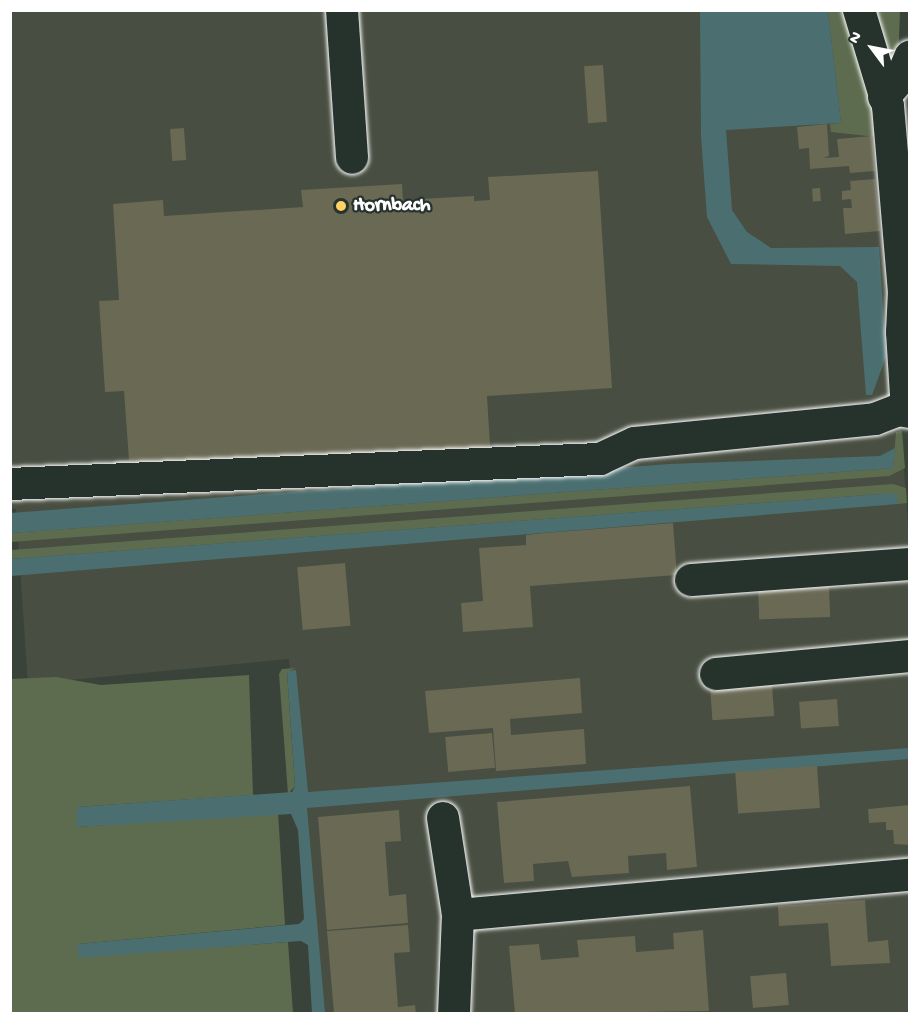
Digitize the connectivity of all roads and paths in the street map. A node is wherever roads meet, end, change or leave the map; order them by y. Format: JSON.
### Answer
{"nodes":[{"id":1,"x":342,"y":10,"type":"edge"},
{"id":2,"x":859,"y":10,"type":"edge"},
{"id":3,"x":909,"y":57,"type":"edge"},
{"id":4,"x":884,"y":97,"type":"junction"},
{"id":5,"x":352,"y":158,"type":"dead end"},
{"id":6,"x":908,"y":411,"type":"edge"},
{"id":7,"x":10,"y":484,"type":"edge"},
{"id":8,"x":909,"y":564,"type":"edge"},
{"id":9,"x":691,"y":580,"type":"dead end"},
{"id":10,"x":909,"y":657,"type":"edge"},
{"id":11,"x":716,"y":674,"type":"dead end"},
{"id":12,"x":442,"y":818,"type":"dead end"},
{"id":13,"x":909,"y":875,"type":"edge"},
{"id":14,"x":458,"y":915,"type":"junction"},
{"id":15,"x":454,"y":1014,"type":"edge"}],
"edges":[{"from":1,"to":5,"type":"street"},
{"from":2,"to":4,"type":"street"},
{"from":3,"to":4,"type":"street"},
{"from":4,"to":6,"type":"street"},
{"from":6,"to":7,"type":"street"},
{"from":8,"to":9,"type":"street"},
{"from":10,"to":11,"type":"street"},
{"from":12,"to":14,"type":"street"},
{"from":13,"to":14,"type":"street"},
{"from":14,"to":15,"type":"street"}]}
